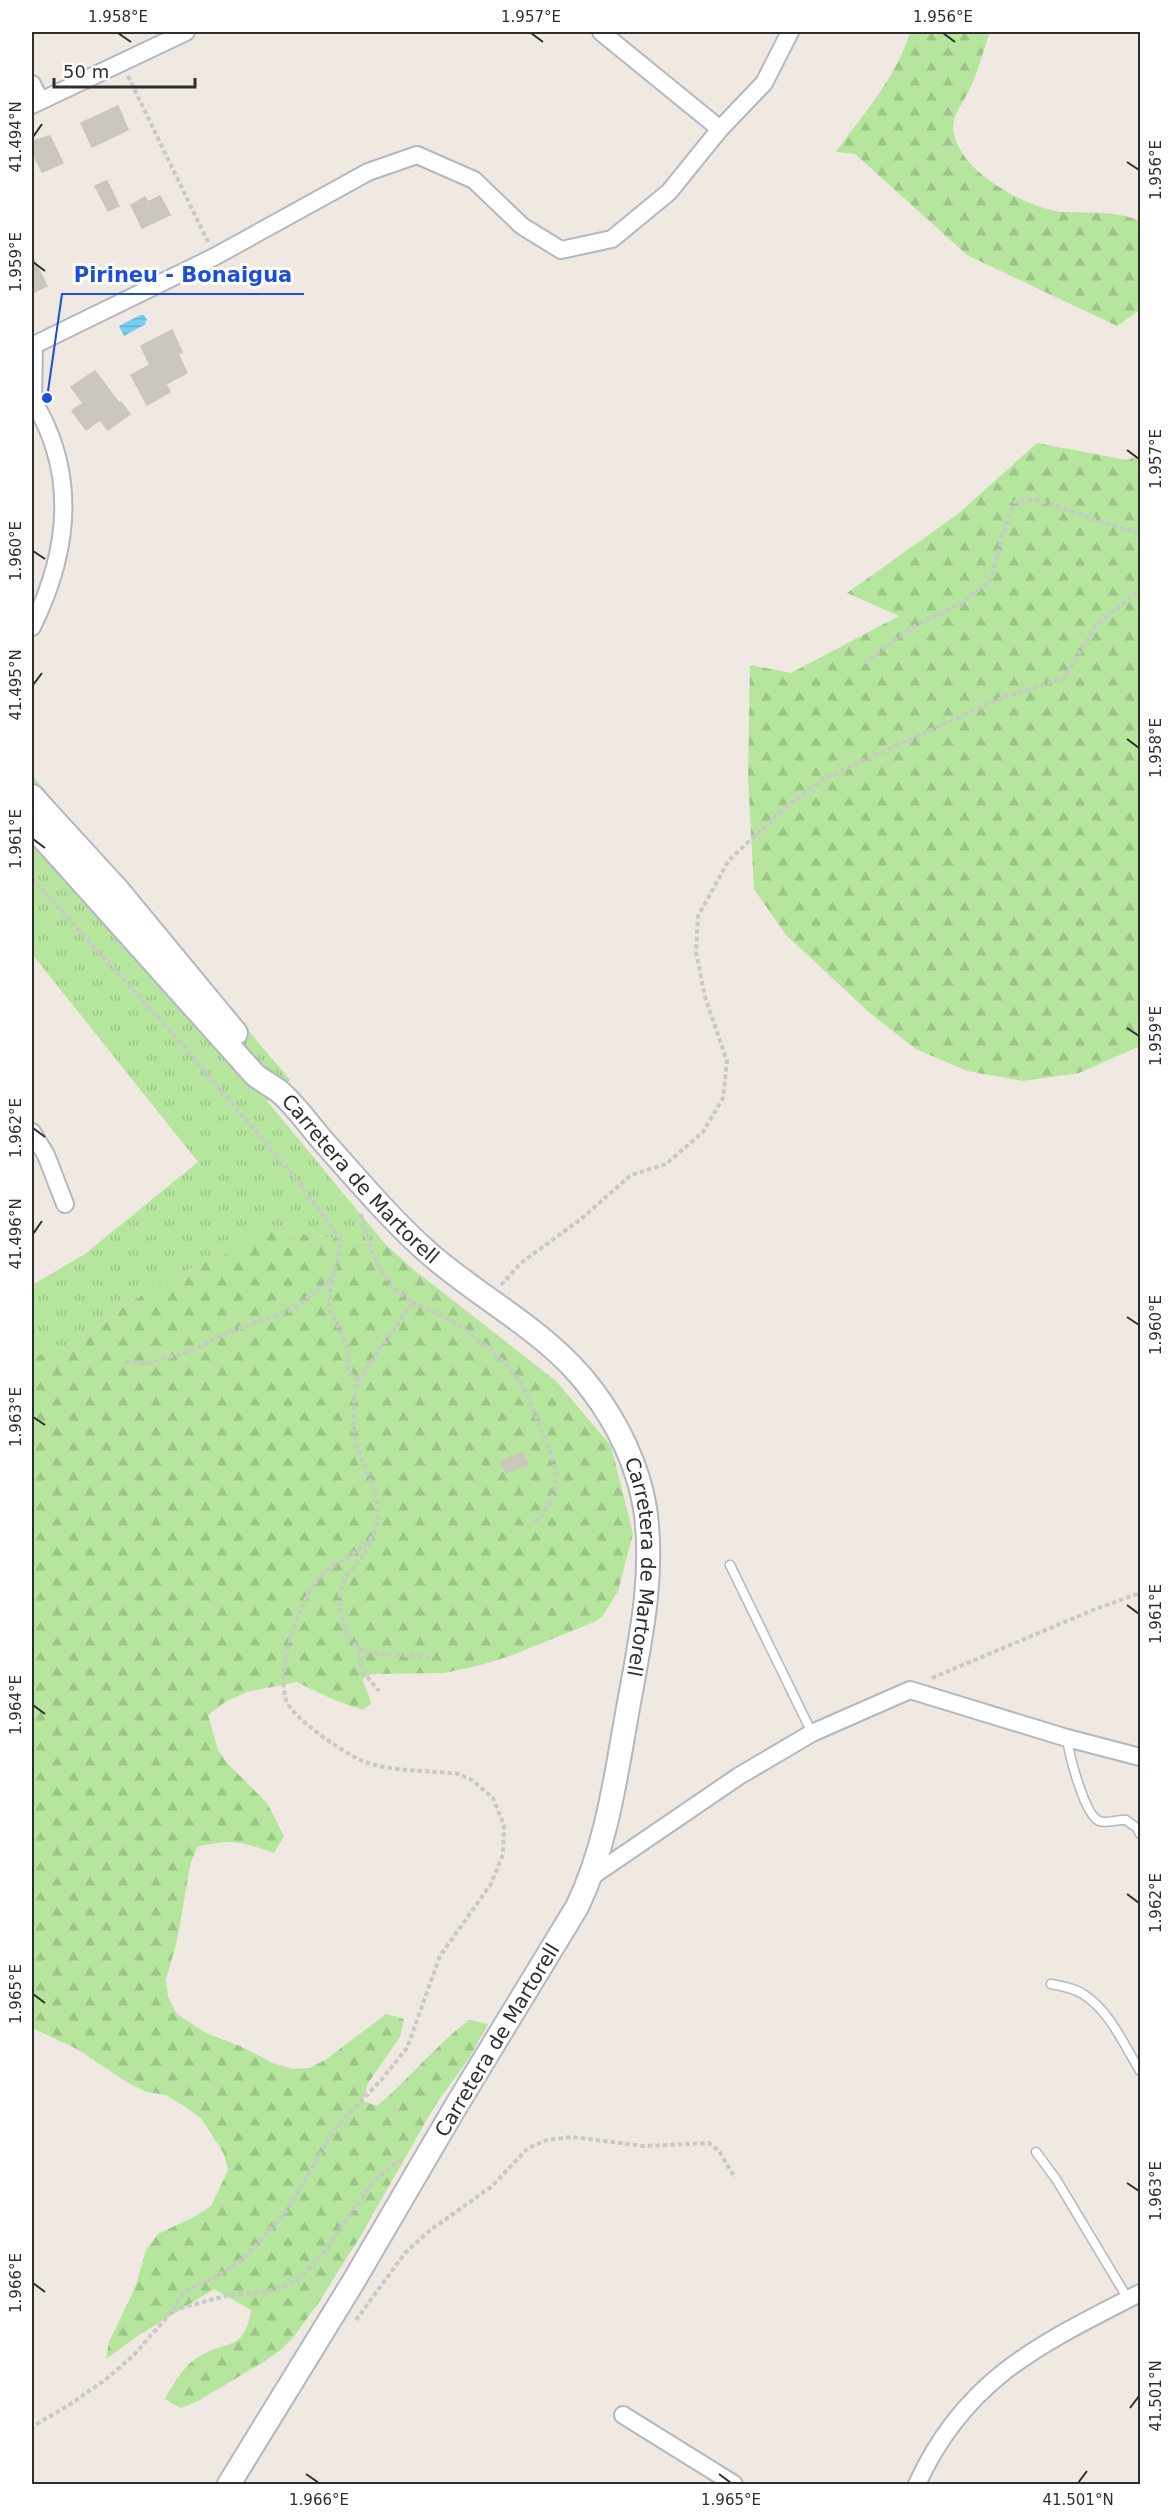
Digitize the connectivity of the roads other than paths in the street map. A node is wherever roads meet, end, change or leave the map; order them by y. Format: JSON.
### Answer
{"nodes":[{"id":1,"x":186,"y":32,"type":"edge"},
{"id":2,"x":601,"y":32,"type":"edge"},
{"id":3,"x":790,"y":32,"type":"edge"},
{"id":4,"x":32,"y":84,"type":"edge"},
{"id":5,"x":36,"y":103,"type":"edge"},
{"id":6,"x":720,"y":129,"type":"junction"},
{"id":7,"x":33,"y":346,"type":"edge"},
{"id":8,"x":32,"y":400,"type":"edge"},
{"id":9,"x":32,"y":627,"type":"edge"},
{"id":10,"x":32,"y":796,"type":"edge"},
{"id":11,"x":32,"y":826,"type":"edge"},
{"id":12,"x":280,"y":1092,"type":"junction"},
{"id":13,"x":32,"y":1132,"type":"edge"},
{"id":14,"x":65,"y":1204,"type":"dead end"},
{"id":15,"x":730,"y":1564,"type":"dead end"},
{"id":16,"x":812,"y":1733,"type":"junction"},
{"id":17,"x":1067,"y":1738,"type":"junction"},
{"id":18,"x":1140,"y":1757,"type":"edge"},
{"id":19,"x":1140,"y":1834,"type":"edge"},
{"id":20,"x":591,"y":1877,"type":"junction"},
{"id":21,"x":1051,"y":1984,"type":"dead end"},
{"id":22,"x":1140,"y":2071,"type":"edge"},
{"id":23,"x":1036,"y":2152,"type":"dead end"},
{"id":24,"x":1134,"y":2296,"type":"edge"},
{"id":25,"x":623,"y":2415,"type":"dead end"},
{"id":26,"x":229,"y":2484,"type":"edge"},
{"id":27,"x":734,"y":2484,"type":"edge"},
{"id":28,"x":916,"y":2484,"type":"edge"}],
"edges":[{"from":1,"to":5,"type":"street"},
{"from":2,"to":6,"type":"street"},
{"from":3,"to":6,"type":"street"},
{"from":4,"to":5,"type":"street"},
{"from":6,"to":7,"type":"street"},
{"from":7,"to":8,"type":"street"},
{"from":8,"to":9,"type":"street"},
{"from":10,"to":12,"type":"main road"},
{"from":11,"to":12,"type":"main road","name":"Carretera de Martorell"},
{"from":12,"to":20,"type":"main road","name":"Carretera de Martorell"},
{"from":13,"to":14,"type":"street"},
{"from":15,"to":16,"type":"lane"},
{"from":16,"to":17,"type":"street"},
{"from":16,"to":20,"type":"street"},
{"from":17,"to":18,"type":"street"},
{"from":17,"to":19,"type":"lane"},
{"from":20,"to":26,"type":"main road","name":"Carretera de Martorell"},
{"from":21,"to":22,"type":"lane"},
{"from":23,"to":24,"type":"lane"},
{"from":24,"to":28,"type":"street"},
{"from":25,"to":27,"type":"street"}]}
